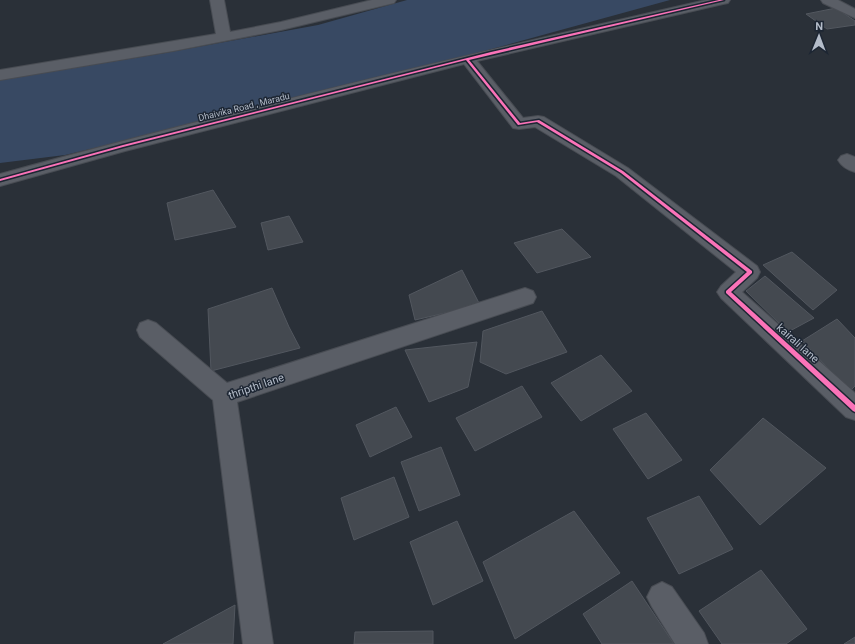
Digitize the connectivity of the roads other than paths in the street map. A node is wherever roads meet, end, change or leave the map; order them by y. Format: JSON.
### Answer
{"nodes":[{"id":1,"x":217,"y":0,"type":"edge"},
{"id":2,"x":389,"y":0,"type":"edge"},
{"id":3,"x":723,"y":0,"type":"edge"},
{"id":4,"x":828,"y":0,"type":"edge"},
{"id":5,"x":855,"y":14,"type":"edge"},
{"id":6,"x":224,"y":37,"type":"junction"},
{"id":7,"x":468,"y":59,"type":"junction"},
{"id":8,"x":0,"y":75,"type":"edge"},
{"id":9,"x":0,"y":180,"type":"edge"},
{"id":10,"x":525,"y":297,"type":"dead end"},
{"id":11,"x":148,"y":330,"type":"dead end"},
{"id":12,"x":224,"y":395,"type":"junction"},
{"id":13,"x":855,"y":409,"type":"edge"},
{"id":14,"x":662,"y":597,"type":"dead end"},
{"id":15,"x":258,"y":644,"type":"edge"},
{"id":16,"x":693,"y":644,"type":"edge"}],
"edges":[{"from":1,"to":6,"type":"street"},
{"from":2,"to":6,"type":"street"},
{"from":3,"to":7,"type":"street","name":"Dhaivika Road , Maradu"},
{"from":4,"to":5,"type":"street"},
{"from":6,"to":8,"type":"street"},
{"from":7,"to":9,"type":"street","name":"Dhaivika Road , Maradu"},
{"from":7,"to":13,"type":"street","name":"kairali lane"},
{"from":10,"to":12,"type":"street","name":"thripthi lane"},
{"from":11,"to":12,"type":"street"},
{"from":12,"to":15,"type":"street","name":"thripthi lane"},
{"from":14,"to":16,"type":"street"}]}
